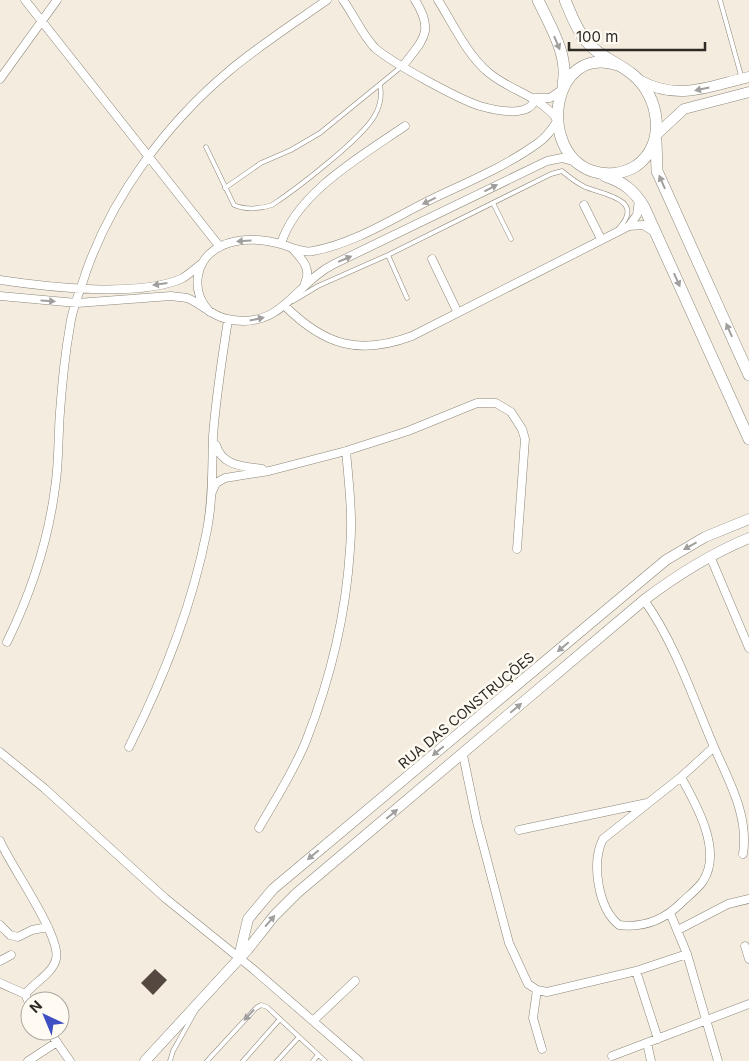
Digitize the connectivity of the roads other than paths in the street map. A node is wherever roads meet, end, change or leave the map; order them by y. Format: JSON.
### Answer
{"nodes":[{"id":1,"x":25,"y":0,"type":"edge"},
{"id":2,"x":57,"y":0,"type":"edge"},
{"id":3,"x":327,"y":0,"type":"edge"},
{"id":4,"x":342,"y":0,"type":"edge"},
{"id":5,"x":416,"y":0,"type":"edge"},
{"id":6,"x":438,"y":0,"type":"edge"},
{"id":7,"x":538,"y":0,"type":"edge"},
{"id":8,"x":565,"y":0,"type":"edge"},
{"id":9,"x":720,"y":0,"type":"edge"},
{"id":10,"x":41,"y":20,"type":"junction"},
{"id":11,"x":618,"y":65,"type":"junction"},
{"id":12,"x":403,"y":66,"type":"junction"},
{"id":13,"x":637,"y":78,"type":"junction"},
{"id":14,"x":745,"y":78,"type":"edge"},
{"id":15,"x":0,"y":79,"type":"edge"},
{"id":16,"x":380,"y":85,"type":"junction"},
{"id":17,"x":562,"y":89,"type":"junction"},
{"id":18,"x":749,"y":92,"type":"edge"},
{"id":19,"x":535,"y":98,"type":"junction"},
{"id":20,"x":558,"y":120,"type":"junction"},
{"id":21,"x":405,"y":126,"type":"dead end"},
{"id":22,"x":656,"y":135,"type":"junction"},
{"id":23,"x":206,"y":147,"type":"dead end"},
{"id":24,"x":149,"y":158,"type":"junction"},
{"id":25,"x":578,"y":162,"type":"junction"},
{"id":26,"x":594,"y":172,"type":"junction"},
{"id":27,"x":224,"y":188,"type":"junction"},
{"id":28,"x":638,"y":198,"type":"junction"},
{"id":29,"x":494,"y":204,"type":"junction"},
{"id":30,"x":584,"y":205,"type":"dead end"},
{"id":31,"x":629,"y":226,"type":"junction"},
{"id":32,"x":614,"y":233,"type":"junction"},
{"id":33,"x":657,"y":236,"type":"junction"},
{"id":34,"x":511,"y":239,"type":"dead end"},
{"id":35,"x":601,"y":239,"type":"junction"},
{"id":36,"x":281,"y":244,"type":"junction"},
{"id":37,"x":220,"y":246,"type":"junction"},
{"id":38,"x":291,"y":247,"type":"junction"},
{"id":39,"x":388,"y":255,"type":"junction"},
{"id":40,"x":432,"y":259,"type":"dead end"},
{"id":41,"x":203,"y":263,"type":"junction"},
{"id":42,"x":0,"y":280,"type":"edge"},
{"id":43,"x":305,"y":285,"type":"junction"},
{"id":44,"x":81,"y":289,"type":"junction"},
{"id":45,"x":0,"y":296,"type":"edge"},
{"id":46,"x":407,"y":298,"type":"dead end"},
{"id":47,"x":77,"y":303,"type":"junction"},
{"id":48,"x":285,"y":306,"type":"junction"},
{"id":49,"x":457,"y":311,"type":"junction"},
{"id":50,"x":210,"y":312,"type":"junction"},
{"id":51,"x":228,"y":320,"type":"junction"},
{"id":52,"x":749,"y":375,"type":"edge"},
{"id":53,"x":213,"y":436,"type":"junction"},
{"id":54,"x":749,"y":439,"type":"edge"},
{"id":55,"x":346,"y":451,"type":"junction"},
{"id":56,"x":268,"y":471,"type":"junction"},
{"id":57,"x":212,"y":492,"type":"junction"},
{"id":58,"x":749,"y":515,"type":"edge"},
{"id":59,"x":749,"y":519,"type":"edge"},
{"id":60,"x":734,"y":525,"type":"junction"},
{"id":61,"x":749,"y":539,"type":"edge"},
{"id":62,"x":517,"y":549,"type":"dead end"},
{"id":63,"x":710,"y":556,"type":"junction"},
{"id":64,"x":644,"y":600,"type":"junction"},
{"id":65,"x":7,"y":642,"type":"dead end"},
{"id":66,"x":749,"y":648,"type":"edge"},
{"id":67,"x":129,"y":747,"type":"dead end"},
{"id":68,"x":714,"y":747,"type":"junction"},
{"id":69,"x":0,"y":752,"type":"edge"},
{"id":70,"x":462,"y":755,"type":"junction"},
{"id":71,"x":681,"y":777,"type":"junction"},
{"id":72,"x":650,"y":802,"type":"junction"},
{"id":73,"x":259,"y":828,"type":"dead end"},
{"id":74,"x":519,"y":830,"type":"dead end"},
{"id":75,"x":0,"y":840,"type":"edge"},
{"id":76,"x":743,"y":854,"type":"dead end"},
{"id":77,"x":749,"y":898,"type":"edge"},
{"id":78,"x":670,"y":914,"type":"junction"},
{"id":79,"x":0,"y":925,"type":"edge"},
{"id":80,"x":48,"y":927,"type":"junction"},
{"id":81,"x":678,"y":930,"type":"junction"},
{"id":82,"x":745,"y":946,"type":"dead end"},
{"id":83,"x":687,"y":954,"type":"junction"},
{"id":84,"x":11,"y":955,"type":"dead end"},
{"id":85,"x":239,"y":958,"type":"junction"},
{"id":86,"x":749,"y":959,"type":"edge"},
{"id":87,"x":0,"y":961,"type":"edge"},
{"id":88,"x":636,"y":971,"type":"junction"},
{"id":89,"x":355,"y":981,"type":"dead end"},
{"id":90,"x":0,"y":983,"type":"edge"},
{"id":91,"x":537,"y":990,"type":"junction"},
{"id":92,"x":28,"y":991,"type":"edge"},
{"id":93,"x":20,"y":992,"type":"edge"},
{"id":94,"x":200,"y":1002,"type":"junction"},
{"id":95,"x":749,"y":1004,"type":"edge"},
{"id":96,"x":280,"y":1019,"type":"junction"},
{"id":97,"x":707,"y":1019,"type":"junction"},
{"id":98,"x":313,"y":1021,"type":"junction"},
{"id":99,"x":299,"y":1037,"type":"junction"},
{"id":100,"x":658,"y":1039,"type":"junction"},
{"id":101,"x":57,"y":1042,"type":"joint"},
{"id":102,"x":647,"y":1043,"type":"junction"},
{"id":103,"x":542,"y":1049,"type":"dead end"},
{"id":104,"x":318,"y":1055,"type":"junction"},
{"id":105,"x":612,"y":1056,"type":"dead end"},
{"id":106,"x":28,"y":1061,"type":"edge"},
{"id":107,"x":70,"y":1061,"type":"edge"},
{"id":108,"x":146,"y":1061,"type":"edge"},
{"id":109,"x":170,"y":1061,"type":"edge"},
{"id":110,"x":207,"y":1061,"type":"edge"},
{"id":111,"x":243,"y":1061,"type":"edge"},
{"id":112,"x":277,"y":1061,"type":"edge"},
{"id":113,"x":313,"y":1061,"type":"edge"},
{"id":114,"x":325,"y":1061,"type":"edge"},
{"id":115,"x":359,"y":1061,"type":"edge"},
{"id":116,"x":651,"y":1061,"type":"edge"},
{"id":117,"x":718,"y":1061,"type":"edge"}],
"edges":[{"from":1,"to":10,"type":"street"},
{"from":2,"to":10,"type":"street"},
{"from":3,"to":24,"type":"street"},
{"from":4,"to":12,"type":"street"},
{"from":5,"to":12,"type":"street"},
{"from":6,"to":19,"type":"street"},
{"from":7,"to":17,"type":"main road","one_way":true},
{"from":8,"to":11,"type":"main road"},
{"from":9,"to":14,"type":"lane"},
{"from":10,"to":15,"type":"street"},
{"from":10,"to":24,"type":"street"},
{"from":11,"to":13,"type":"main road"},
{"from":11,"to":17,"type":"main road"},
{"from":12,"to":16,"type":"lane"},
{"from":12,"to":19,"type":"street"},
{"from":14,"to":13,"type":"street","one_way":true},
{"from":13,"to":22,"type":"main road"},
{"from":16,"to":27,"type":"lane"},
{"from":16,"to":27,"type":"lane"},
{"from":17,"to":19,"type":"street"},
{"from":17,"to":20,"type":"main road"},
{"from":18,"to":22,"type":"street"},
{"from":19,"to":20,"type":"street"},
{"from":20,"to":25,"type":"main road"},
{"from":20,"to":38,"type":"street","one_way":true},
{"from":21,"to":36,"type":"street"},
{"from":22,"to":26,"type":"main road"},
{"from":52,"to":22,"type":"main road","one_way":true},
{"from":23,"to":27,"type":"lane"},
{"from":24,"to":37,"type":"street"},
{"from":24,"to":44,"type":"street"},
{"from":25,"to":26,"type":"main road"},
{"from":43,"to":25,"type":"street","one_way":true},
{"from":26,"to":28,"type":"main road"},
{"from":28,"to":31,"type":"street"},
{"from":28,"to":33,"type":"main road"},
{"from":29,"to":32,"type":"lane"},
{"from":29,"to":34,"type":"lane"},
{"from":29,"to":39,"type":"lane"},
{"from":30,"to":35,"type":"street"},
{"from":31,"to":32,"type":"street"},
{"from":31,"to":33,"type":"street"},
{"from":32,"to":35,"type":"street"},
{"from":33,"to":54,"type":"main road","one_way":true},
{"from":35,"to":49,"type":"street"},
{"from":36,"to":37,"type":"street","one_way":true},
{"from":36,"to":38,"type":"street"},
{"from":37,"to":41,"type":"street"},
{"from":38,"to":43,"type":"street"},
{"from":39,"to":46,"type":"lane"},
{"from":39,"to":48,"type":"lane"},
{"from":40,"to":49,"type":"street"},
{"from":41,"to":44,"type":"street","one_way":true},
{"from":41,"to":50,"type":"street"},
{"from":42,"to":44,"type":"street"},
{"from":43,"to":48,"type":"street"},
{"from":44,"to":47,"type":"street"},
{"from":45,"to":47,"type":"street","one_way":true},
{"from":47,"to":50,"type":"street"},
{"from":47,"to":65,"type":"street"},
{"from":48,"to":49,"type":"street"},
{"from":51,"to":48,"type":"street","one_way":true},
{"from":50,"to":51,"type":"street"},
{"from":51,"to":53,"type":"street"},
{"from":53,"to":56,"type":"street"},
{"from":53,"to":57,"type":"street"},
{"from":55,"to":56,"type":"street"},
{"from":55,"to":62,"type":"street"},
{"from":55,"to":73,"type":"street"},
{"from":56,"to":57,"type":"street"},
{"from":57,"to":67,"type":"street"},
{"from":58,"to":60,"type":"street"},
{"from":59,"to":60,"type":"street","name":"RUA DAS CONSTRUÇÕES"},
{"from":60,"to":85,"type":"street","name":"RUA DAS CONSTRUÇÕES","one_way":true},
{"from":61,"to":63,"type":"street","name":"RUA DAS CONSTRUÇÕES"},
{"from":63,"to":64,"type":"street","name":"RUA DAS CONSTRUÇÕES"},
{"from":63,"to":66,"type":"street"},
{"from":64,"to":68,"type":"street"},
{"from":70,"to":64,"type":"street","name":"RUA DAS CONSTRUÇÕES","one_way":true},
{"from":68,"to":71,"type":"street"},
{"from":68,"to":76,"type":"street"},
{"from":69,"to":85,"type":"street"},
{"from":85,"to":70,"type":"street","name":"RUA DAS CONSTRUÇÕES","one_way":true},
{"from":70,"to":91,"type":"street"},
{"from":71,"to":72,"type":"street"},
{"from":71,"to":78,"type":"street"},
{"from":72,"to":74,"type":"street"},
{"from":72,"to":78,"type":"street"},
{"from":75,"to":80,"type":"street"},
{"from":77,"to":81,"type":"street"},
{"from":78,"to":81,"type":"street"},
{"from":79,"to":80,"type":"street"},
{"from":80,"to":92,"type":"street"},
{"from":81,"to":83,"type":"street"},
{"from":82,"to":86,"type":"street"},
{"from":83,"to":88,"type":"street"},
{"from":83,"to":97,"type":"street"},
{"from":84,"to":87,"type":"street"},
{"from":85,"to":94,"type":"street","name":"RUA DAS CONSTRUÇÕES"},
{"from":85,"to":98,"type":"street"},
{"from":88,"to":91,"type":"street"},
{"from":88,"to":100,"type":"street"},
{"from":89,"to":98,"type":"street"},
{"from":90,"to":93,"type":"street"},
{"from":91,"to":103,"type":"street"},
{"from":94,"to":108,"type":"street","name":"RUA DAS CONSTRUÇÕES"},
{"from":94,"to":109,"type":"lane"},
{"from":95,"to":97,"type":"street"},
{"from":96,"to":99,"type":"lane"},
{"from":96,"to":110,"type":"lane","one_way":true},
{"from":96,"to":111,"type":"lane"},
{"from":97,"to":100,"type":"street"},
{"from":97,"to":117,"type":"street"},
{"from":98,"to":115,"type":"street"},
{"from":99,"to":104,"type":"lane"},
{"from":99,"to":112,"type":"lane"},
{"from":100,"to":102,"type":"street"},
{"from":101,"to":106,"type":"street"},
{"from":101,"to":107,"type":"street"},
{"from":102,"to":105,"type":"street"},
{"from":102,"to":116,"type":"street"},
{"from":104,"to":113,"type":"lane"},
{"from":104,"to":114,"type":"lane"}]}
